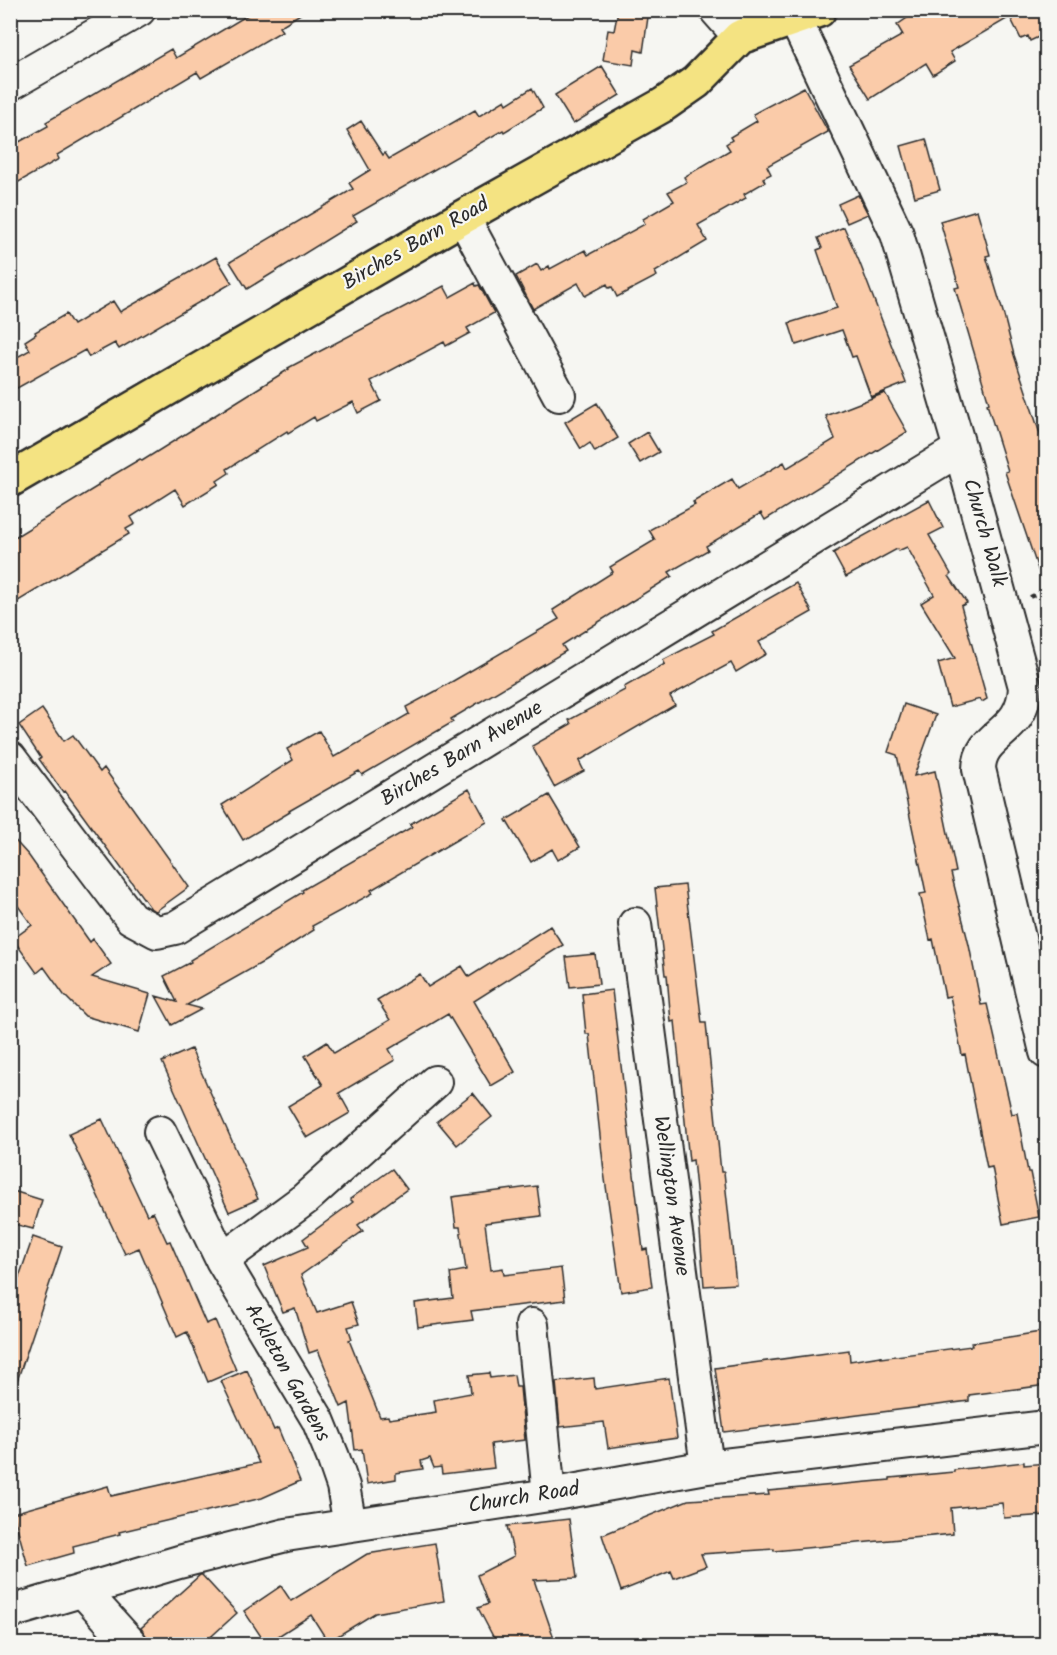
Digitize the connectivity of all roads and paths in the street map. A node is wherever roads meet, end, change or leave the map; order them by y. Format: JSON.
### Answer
{"nodes":[{"id":1,"x":139,"y":10,"type":"edge"},
{"id":2,"x":716,"y":10,"type":"edge"},
{"id":3,"x":807,"y":15,"type":"edge"},
{"id":4,"x":740,"y":37,"type":"junction"},
{"id":5,"x":10,"y":84,"type":"edge"},
{"id":6,"x":463,"y":217,"type":"junction"},
{"id":7,"x":559,"y":395,"type":"dead end"},
{"id":8,"x":960,"y":449,"type":"junction"},
{"id":9,"x":10,"y":480,"type":"edge"},
{"id":10,"x":10,"y":758,"type":"edge"},
{"id":11,"x":635,"y":924,"type":"dead end"},
{"id":12,"x":1047,"y":1052,"type":"edge"},
{"id":13,"x":435,"y":1082,"type":"dead end"},
{"id":14,"x":160,"y":1132,"type":"dead end"},
{"id":15,"x":222,"y":1260,"type":"junction"},
{"id":16,"x":532,"y":1325,"type":"dead end"},
{"id":17,"x":1047,"y":1427,"type":"edge"},
{"id":18,"x":707,"y":1467,"type":"junction"},
{"id":19,"x":549,"y":1495,"type":"junction"},
{"id":20,"x":350,"y":1524,"type":"junction"},
{"id":21,"x":83,"y":1591,"type":"junction"},
{"id":22,"x":10,"y":1612,"type":"edge"},
{"id":23,"x":131,"y":1644,"type":"edge"}],
"edges":[{"from":1,"to":5,"type":"street"},
{"from":2,"to":4,"type":"street"},
{"from":3,"to":4,"type":"main road","name":"Birches Barn Road"},
{"from":3,"to":8,"type":"street","name":"Church Walk"},
{"from":4,"to":6,"type":"main road","name":"Birches Barn Road"},
{"from":6,"to":7,"type":"street"},
{"from":6,"to":9,"type":"main road","name":"Birches Barn Road"},
{"from":8,"to":10,"type":"street","name":"Birches Barn Avenue"},
{"from":8,"to":12,"type":"street","name":"Church Walk"},
{"from":11,"to":18,"type":"street","name":"Wellington Avenue"},
{"from":13,"to":15,"type":"street"},
{"from":14,"to":15,"type":"street","name":"Ackleton Gardens"},
{"from":15,"to":20,"type":"street","name":"Ackleton Gardens"},
{"from":16,"to":19,"type":"street"},
{"from":17,"to":18,"type":"street","name":"Church Road"},
{"from":18,"to":19,"type":"street","name":"Church Road"},
{"from":19,"to":20,"type":"street","name":"Church Road"},
{"from":20,"to":21,"type":"street","name":"Church Road"},
{"from":21,"to":22,"type":"street","name":"Church Road"},
{"from":21,"to":23,"type":"street"}]}
